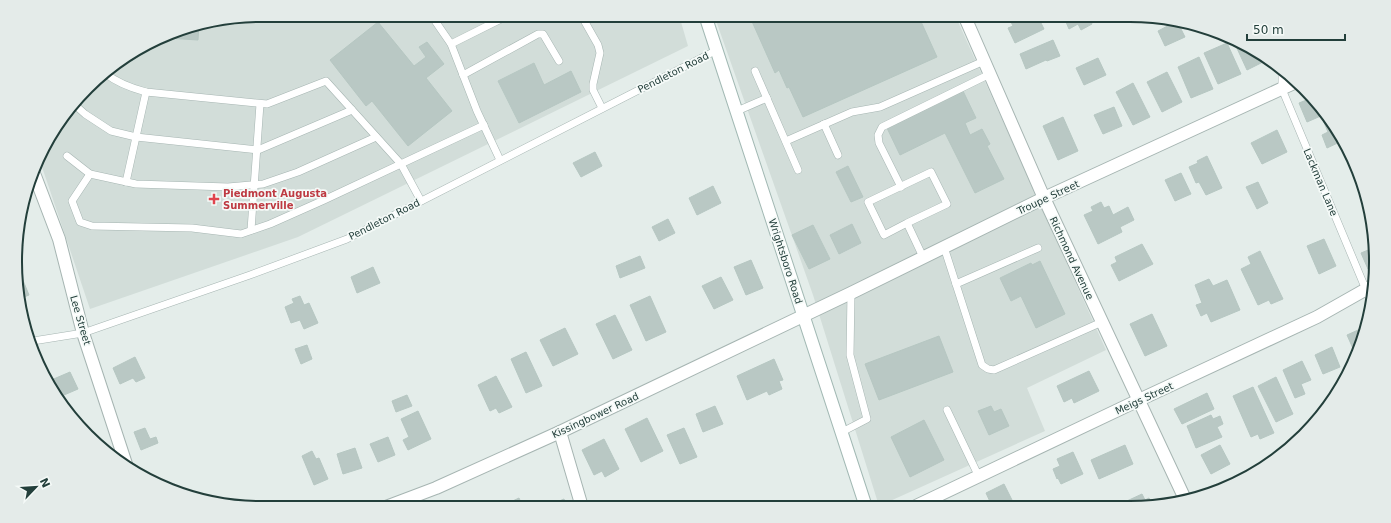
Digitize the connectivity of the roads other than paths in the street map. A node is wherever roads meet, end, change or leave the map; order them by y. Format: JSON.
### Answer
{"nodes":[{"id":1,"x":436,"y":22,"type":"edge"},
{"id":2,"x":495,"y":22,"type":"edge"},
{"id":3,"x":586,"y":22,"type":"edge"},
{"id":4,"x":707,"y":22,"type":"edge"},
{"id":5,"x":967,"y":22,"type":"edge"},
{"id":6,"x":451,"y":44,"type":"junction"},
{"id":7,"x":717,"y":50,"type":"junction"},
{"id":8,"x":559,"y":61,"type":"dead end"},
{"id":9,"x":984,"y":61,"type":"junction"},
{"id":10,"x":755,"y":72,"type":"dead end"},
{"id":11,"x":463,"y":74,"type":"junction"},
{"id":12,"x":990,"y":74,"type":"junction"},
{"id":13,"x":109,"y":76,"type":"edge"},
{"id":14,"x":1282,"y":77,"type":"edge"},
{"id":15,"x":1291,"y":85,"type":"edge"},
{"id":16,"x":1282,"y":89,"type":"junction"},
{"id":17,"x":146,"y":92,"type":"junction"},
{"id":18,"x":767,"y":98,"type":"junction"},
{"id":19,"x":260,"y":104,"type":"junction"},
{"id":20,"x":78,"y":108,"type":"edge"},
{"id":21,"x":602,"y":108,"type":"junction"},
{"id":22,"x":352,"y":110,"type":"junction"},
{"id":23,"x":737,"y":111,"type":"junction"},
{"id":24,"x":824,"y":124,"type":"junction"},
{"id":25,"x":484,"y":125,"type":"junction"},
{"id":26,"x":136,"y":137,"type":"junction"},
{"id":27,"x":376,"y":137,"type":"junction"},
{"id":28,"x":786,"y":141,"type":"junction"},
{"id":29,"x":258,"y":150,"type":"junction"},
{"id":30,"x":838,"y":155,"type":"dead end"},
{"id":31,"x":67,"y":156,"type":"dead end"},
{"id":32,"x":500,"y":160,"type":"junction"},
{"id":33,"x":402,"y":164,"type":"junction"},
{"id":34,"x":798,"y":170,"type":"dead end"},
{"id":35,"x":90,"y":174,"type":"junction"},
{"id":36,"x":37,"y":180,"type":"edge"},
{"id":37,"x":126,"y":182,"type":"junction"},
{"id":38,"x":254,"y":185,"type":"junction"},
{"id":39,"x":901,"y":186,"type":"junction"},
{"id":40,"x":1044,"y":198,"type":"junction"},
{"id":41,"x":421,"y":201,"type":"junction"},
{"id":42,"x":907,"y":223,"type":"junction"},
{"id":43,"x":251,"y":230,"type":"junction"},
{"id":44,"x":944,"y":247,"type":"junction"},
{"id":45,"x":1038,"y":248,"type":"dead end"},
{"id":46,"x":923,"y":257,"type":"junction"},
{"id":47,"x":956,"y":284,"type":"junction"},
{"id":48,"x":1367,"y":287,"type":"edge"},
{"id":49,"x":1367,"y":292,"type":"edge"},
{"id":50,"x":851,"y":293,"type":"junction"},
{"id":51,"x":804,"y":316,"type":"junction"},
{"id":52,"x":1102,"y":322,"type":"junction"},
{"id":53,"x":83,"y":333,"type":"junction"},
{"id":54,"x":36,"y":341,"type":"edge"},
{"id":55,"x":1138,"y":400,"type":"junction"},
{"id":56,"x":947,"y":410,"type":"dead end"},
{"id":57,"x":560,"y":432,"type":"junction"},
{"id":58,"x":842,"y":432,"type":"junction"},
{"id":59,"x":124,"y":458,"type":"edge"},
{"id":60,"x":979,"y":476,"type":"junction"},
{"id":61,"x":1184,"y":494,"type":"edge"},
{"id":62,"x":402,"y":501,"type":"edge"},
{"id":63,"x":580,"y":501,"type":"edge"},
{"id":64,"x":864,"y":501,"type":"edge"},
{"id":65,"x":926,"y":501,"type":"edge"}],
"edges":[{"from":1,"to":6,"type":"lane"},
{"from":2,"to":6,"type":"lane"},
{"from":3,"to":21,"type":"lane"},
{"from":4,"to":7,"type":"street","name":"Wrightsboro Road"},
{"from":5,"to":9,"type":"street","name":"Richmond Avenue"},
{"from":6,"to":11,"type":"lane"},
{"from":7,"to":21,"type":"lane","name":"Pendleton Road"},
{"from":7,"to":23,"type":"street","name":"Wrightsboro Road"},
{"from":8,"to":11,"type":"lane"},
{"from":9,"to":12,"type":"street","name":"Richmond Avenue"},
{"from":9,"to":24,"type":"lane"},
{"from":10,"to":18,"type":"lane"},
{"from":11,"to":25,"type":"lane"},
{"from":12,"to":39,"type":"lane"},
{"from":12,"to":40,"type":"street","name":"Richmond Avenue"},
{"from":13,"to":17,"type":"lane"},
{"from":14,"to":16,"type":"lane","name":"Lackman Lane"},
{"from":15,"to":16,"type":"street","name":"Troupe Street"},
{"from":16,"to":40,"type":"street","name":"Troupe Street"},
{"from":16,"to":48,"type":"lane","name":"Lackman Lane"},
{"from":17,"to":19,"type":"lane"},
{"from":17,"to":26,"type":"lane"},
{"from":18,"to":23,"type":"lane"},
{"from":18,"to":28,"type":"lane"},
{"from":19,"to":22,"type":"lane"},
{"from":19,"to":29,"type":"lane"},
{"from":20,"to":26,"type":"lane"},
{"from":21,"to":32,"type":"lane","name":"Pendleton Road"},
{"from":22,"to":27,"type":"lane"},
{"from":22,"to":29,"type":"lane"},
{"from":23,"to":51,"type":"street","name":"Wrightsboro Road"},
{"from":24,"to":28,"type":"lane"},
{"from":24,"to":30,"type":"lane"},
{"from":25,"to":32,"type":"lane"},
{"from":25,"to":33,"type":"lane"},
{"from":26,"to":29,"type":"lane"},
{"from":26,"to":37,"type":"lane"},
{"from":27,"to":33,"type":"lane"},
{"from":27,"to":38,"type":"lane"},
{"from":28,"to":34,"type":"lane"},
{"from":29,"to":38,"type":"lane"},
{"from":31,"to":35,"type":"lane"},
{"from":32,"to":41,"type":"lane","name":"Pendleton Road"},
{"from":33,"to":41,"type":"lane"},
{"from":33,"to":43,"type":"lane"},
{"from":35,"to":37,"type":"lane"},
{"from":35,"to":43,"type":"lane"},
{"from":36,"to":53,"type":"street","name":"Lee Street"},
{"from":37,"to":38,"type":"lane"},
{"from":38,"to":43,"type":"lane"},
{"from":39,"to":42,"type":"lane"},
{"from":39,"to":42,"type":"lane"},
{"from":40,"to":44,"type":"street","name":"Troupe Street"},
{"from":40,"to":52,"type":"street","name":"Richmond Avenue"},
{"from":41,"to":53,"type":"lane","name":"Pendleton Road"},
{"from":42,"to":46,"type":"lane"},
{"from":44,"to":46,"type":"street","name":"Troupe Street"},
{"from":44,"to":47,"type":"lane"},
{"from":45,"to":47,"type":"lane"},
{"from":46,"to":50,"type":"street","name":"Troupe Street"},
{"from":47,"to":52,"type":"lane"},
{"from":49,"to":55,"type":"street","name":"Meigs Street"},
{"from":50,"to":51,"type":"street","name":"Troupe Street"},
{"from":50,"to":58,"type":"lane"},
{"from":51,"to":57,"type":"street","name":"Kissingbower Road"},
{"from":51,"to":58,"type":"street","name":"Wrightsboro Road"},
{"from":52,"to":55,"type":"street","name":"Richmond Avenue"},
{"from":53,"to":54,"type":"lane","name":"Pendleton Road"},
{"from":53,"to":59,"type":"street","name":"Lee Street"},
{"from":55,"to":60,"type":"street","name":"Meigs Street"},
{"from":55,"to":61,"type":"street","name":"Richmond Avenue"},
{"from":56,"to":60,"type":"lane"},
{"from":57,"to":62,"type":"street","name":"Kissingbower Road"},
{"from":57,"to":63,"type":"street"},
{"from":58,"to":64,"type":"street","name":"Wrightsboro Road"},
{"from":60,"to":65,"type":"street","name":"Meigs Street"}]}
